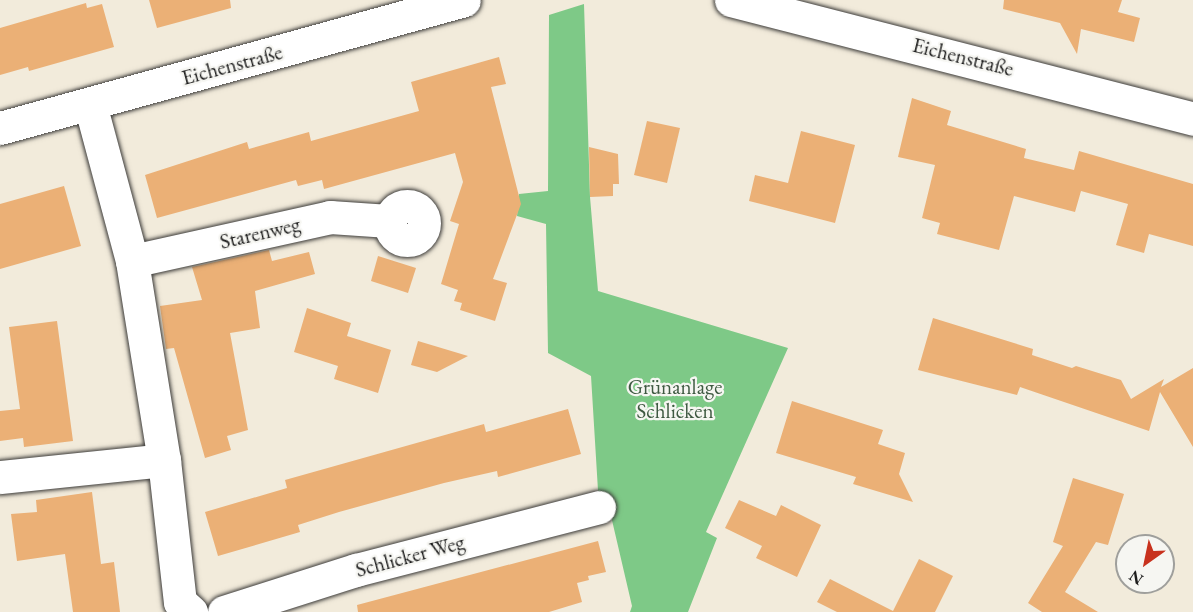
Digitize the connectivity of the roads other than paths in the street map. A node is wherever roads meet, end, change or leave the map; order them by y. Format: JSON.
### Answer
{"nodes":[{"id":1,"x":464,"y":0,"type":"edge"},
{"id":2,"x":731,"y":0,"type":"edge"},
{"id":3,"x":90,"y":104,"type":"junction"},
{"id":4,"x":1193,"y":118,"type":"edge"},
{"id":5,"x":0,"y":128,"type":"edge"},
{"id":6,"x":389,"y":221,"type":"dead end"},
{"id":7,"x":132,"y":261,"type":"junction"},
{"id":8,"x":164,"y":460,"type":"junction"},
{"id":9,"x":0,"y":477,"type":"edge"},
{"id":10,"x":599,"y":507,"type":"dead end"},
{"id":11,"x":191,"y":612,"type":"edge"},
{"id":12,"x":224,"y":612,"type":"edge"}],
"edges":[{"from":1,"to":3,"type":"street","name":"Eichenstraße"},
{"from":2,"to":4,"type":"street","name":"Eichenstraße"},
{"from":3,"to":5,"type":"street","name":"Eichenstraße"},
{"from":3,"to":7,"type":"street"},
{"from":6,"to":7,"type":"street","name":"Starenweg"},
{"from":7,"to":8,"type":"street"},
{"from":8,"to":9,"type":"street"},
{"from":8,"to":11,"type":"street"},
{"from":10,"to":12,"type":"street","name":"Schlicker Weg"}]}
